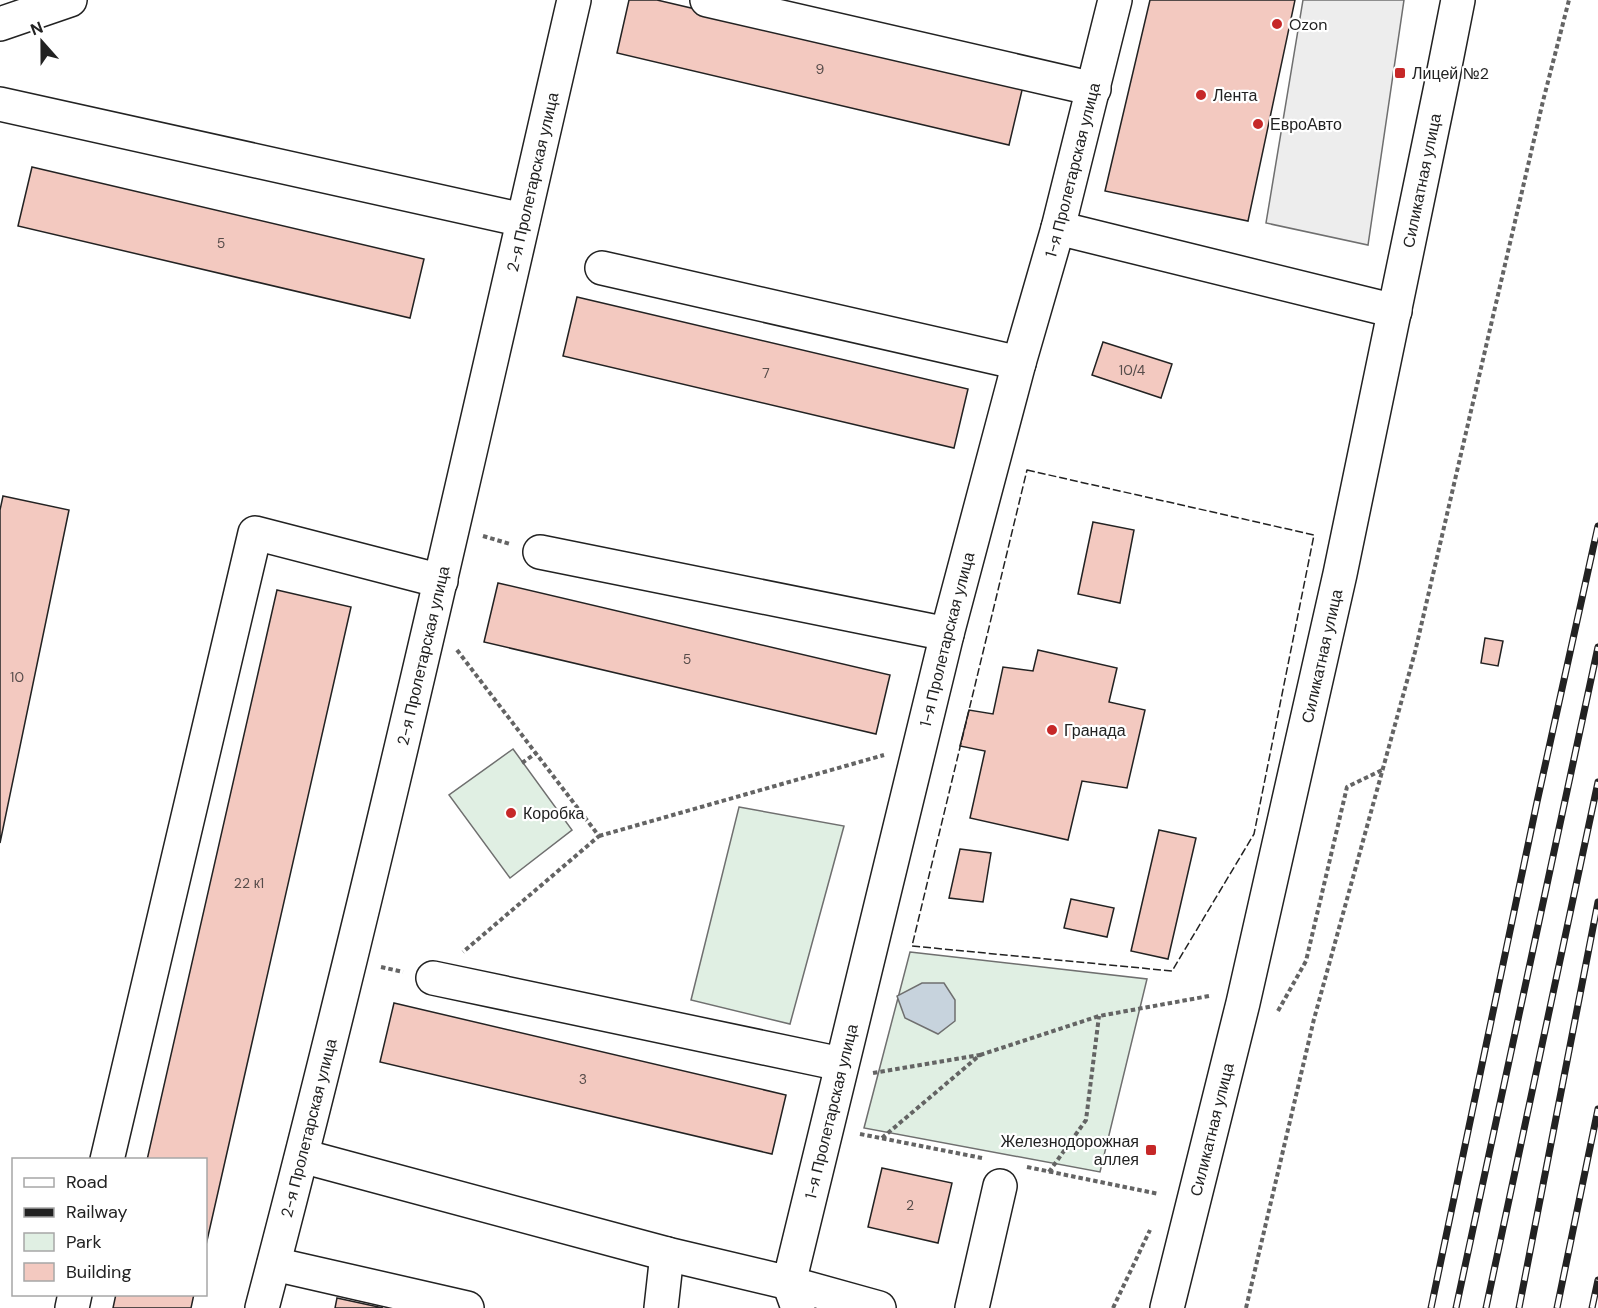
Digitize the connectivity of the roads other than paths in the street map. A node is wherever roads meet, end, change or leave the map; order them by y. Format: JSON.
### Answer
{"nodes":[{"id":1,"x":70,"y":0,"type":"edge"},
{"id":2,"x":574,"y":0,"type":"edge"},
{"id":3,"x":707,"y":0,"type":"edge"},
{"id":4,"x":1115,"y":0,"type":"edge"},
{"id":5,"x":1458,"y":0,"type":"edge"},
{"id":6,"x":0,"y":24,"type":"edge"},
{"id":7,"x":1094,"y":89,"type":"junction"},
{"id":8,"x":0,"y":104,"type":"edge"},
{"id":9,"x":523,"y":220,"type":"junction"},
{"id":10,"x":1058,"y":228,"type":"junction"},
{"id":11,"x":602,"y":268,"type":"dead end"},
{"id":12,"x":1395,"y":311,"type":"junction"},
{"id":13,"x":1019,"y":363,"type":"junction"},
{"id":14,"x":540,"y":552,"type":"dead end"},
{"id":15,"x":441,"y":581,"type":"junction"},
{"id":16,"x":946,"y":634,"type":"junction"},
{"id":17,"x":433,"y":978,"type":"road end"},
{"id":18,"x":840,"y":1071,"type":"junction"},
{"id":19,"x":303,"y":1156,"type":"junction"},
{"id":20,"x":107,"y":1158,"type":"edge"},
{"id":21,"x":1000,"y":1186,"type":"dead end"},
{"id":22,"x":667,"y":1254,"type":"junction"},
{"id":23,"x":274,"y":1264,"type":"junction"},
{"id":24,"x":794,"y":1296,"type":"edge"},
{"id":25,"x":262,"y":1308,"type":"edge"},
{"id":26,"x":467,"y":1308,"type":"edge"},
{"id":27,"x":661,"y":1308,"type":"edge"},
{"id":28,"x":879,"y":1308,"type":"edge"},
{"id":29,"x":972,"y":1308,"type":"edge"},
{"id":30,"x":1167,"y":1308,"type":"edge"}],
"edges":[{"from":1,"to":6,"type":"street"},
{"from":2,"to":9,"type":"street","name":"2-я Пролетарская улица"},
{"from":3,"to":7,"type":"street"},
{"from":4,"to":7,"type":"street","name":"1-я Пролетарская улица"},
{"from":5,"to":12,"type":"street","name":"Силикатная улица"},
{"from":7,"to":10,"type":"street","name":"1-я Пролетарская улица"},
{"from":8,"to":9,"type":"street"},
{"from":9,"to":15,"type":"street","name":"2-я Пролетарская улица"},
{"from":10,"to":12,"type":"street"},
{"from":10,"to":13,"type":"street","name":"1-я Пролетарская улица"},
{"from":11,"to":13,"type":"street"},
{"from":12,"to":30,"type":"street","name":"Силикатная улица"},
{"from":13,"to":16,"type":"street","name":"1-я Пролетарская улица"},
{"from":14,"to":16,"type":"street"},
{"from":15,"to":19,"type":"street","name":"2-я Пролетарская улица"},
{"from":15,"to":20,"type":"street"},
{"from":16,"to":18,"type":"street","name":"1-я Пролетарская улица"},
{"from":17,"to":18,"type":"street"},
{"from":18,"to":24,"type":"street","name":"1-я Пролетарская улица"},
{"from":19,"to":22,"type":"street"},
{"from":19,"to":23,"type":"street","name":"2-я Пролетарская улица"},
{"from":21,"to":29,"type":"street"},
{"from":22,"to":24,"type":"street"},
{"from":22,"to":27,"type":"street"},
{"from":23,"to":25,"type":"street","name":"2-я Пролетарская улица"},
{"from":23,"to":26,"type":"street"},
{"from":24,"to":28,"type":"street"}]}
